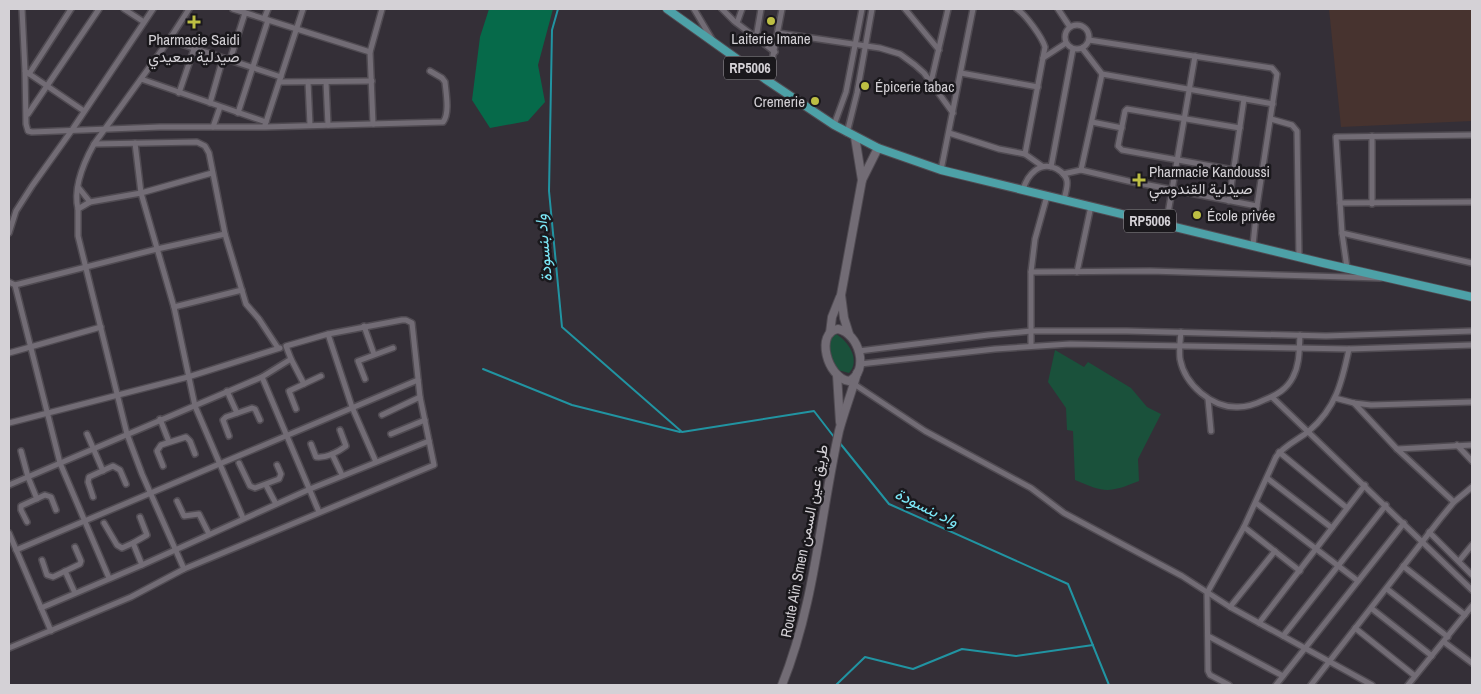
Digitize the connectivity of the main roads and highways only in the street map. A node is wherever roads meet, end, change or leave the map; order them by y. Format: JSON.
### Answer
{"nodes":[{"id":1,"x":667,"y":9,"type":"edge"},
{"id":2,"x":1472,"y":297,"type":"edge"}],
"edges":[{"from":1,"to":2,"type":"main road","number":"RP5006"}]}
